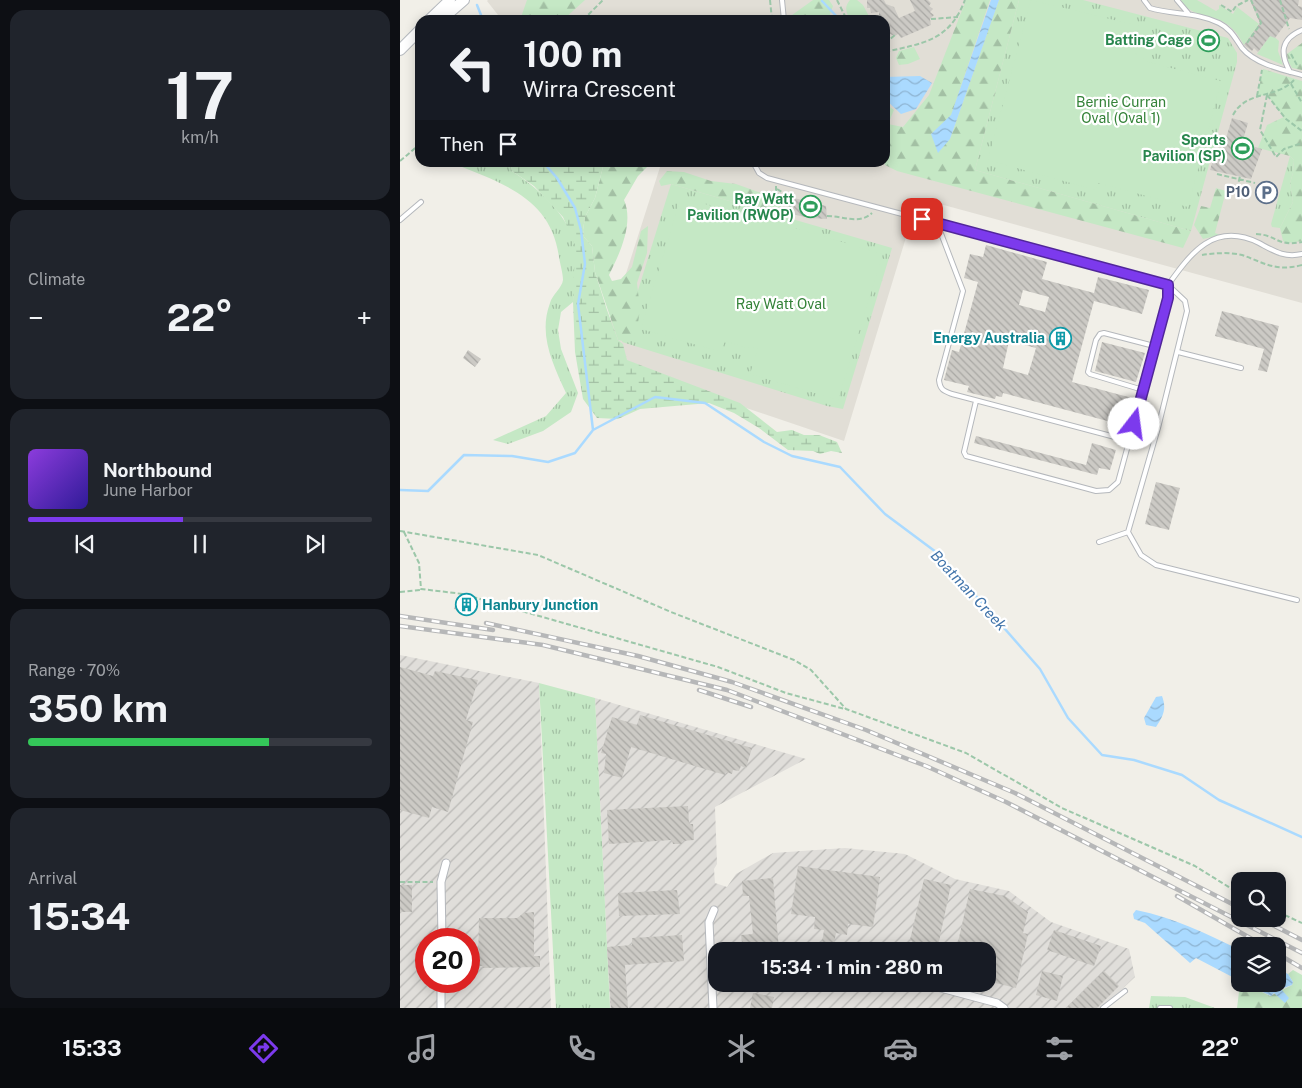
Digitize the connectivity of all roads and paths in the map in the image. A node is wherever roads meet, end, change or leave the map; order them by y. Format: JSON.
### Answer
{"nodes":[{"id":1,"x":450,"y":0,"type":"edge"},
{"id":2,"x":464,"y":0,"type":"edge"},
{"id":3,"x":603,"y":0,"type":"edge"},
{"id":4,"x":770,"y":0,"type":"edge"},
{"id":5,"x":783,"y":0,"type":"edge"},
{"id":6,"x":837,"y":0,"type":"edge"},
{"id":7,"x":964,"y":0,"type":"edge"},
{"id":8,"x":1144,"y":0,"type":"edge"},
{"id":9,"x":1177,"y":0,"type":"edge"},
{"id":10,"x":1250,"y":0,"type":"edge"},
{"id":11,"x":1280,"y":0,"type":"edge"},
{"id":12,"x":1221,"y":5,"type":"dead end"},
{"id":13,"x":1188,"y":14,"type":"junction"},
{"id":14,"x":434,"y":15,"type":"edge"},
{"id":15,"x":447,"y":15,"type":"edge"},
{"id":16,"x":588,"y":15,"type":"edge"},
{"id":17,"x":772,"y":15,"type":"edge"},
{"id":18,"x":784,"y":15,"type":"edge"},
{"id":19,"x":844,"y":15,"type":"edge"},
{"id":20,"x":958,"y":17,"type":"junction"},
{"id":21,"x":931,"y":19,"type":"dead end"},
{"id":22,"x":1289,"y":29,"type":"dead end"},
{"id":23,"x":1302,"y":30,"type":"edge"},
{"id":24,"x":415,"y":34,"type":"edge"},
{"id":25,"x":895,"y":35,"type":"dead end"},
{"id":26,"x":415,"y":38,"type":"edge"},
{"id":27,"x":890,"y":39,"type":"edge"},
{"id":28,"x":1287,"y":40,"type":"junction"},
{"id":29,"x":402,"y":46,"type":"edge"},
{"id":30,"x":1243,"y":49,"type":"junction"},
{"id":31,"x":890,"y":50,"type":"edge"},
{"id":32,"x":1265,"y":63,"type":"junction"},
{"id":33,"x":1298,"y":67,"type":"dead end"},
{"id":34,"x":1290,"y":72,"type":"junction"},
{"id":35,"x":1302,"y":75,"type":"edge"},
{"id":36,"x":1294,"y":80,"type":"dead end"},
{"id":37,"x":1291,"y":84,"type":"junction"},
{"id":38,"x":1267,"y":95,"type":"junction"},
{"id":39,"x":1258,"y":96,"type":"junction"},
{"id":40,"x":1302,"y":103,"type":"edge"},
{"id":41,"x":1233,"y":115,"type":"dead end"},
{"id":42,"x":1302,"y":131,"type":"edge"},
{"id":43,"x":1302,"y":144,"type":"edge"},
{"id":44,"x":415,"y":148,"type":"edge"},
{"id":45,"x":400,"y":161,"type":"edge"},
{"id":46,"x":756,"y":167,"type":"edge"},
{"id":47,"x":1217,"y":174,"type":"dead end"},
{"id":48,"x":1240,"y":177,"type":"junction"},
{"id":49,"x":776,"y":181,"type":"junction"},
{"id":50,"x":1255,"y":183,"type":"dead end"},
{"id":51,"x":776,"y":189,"type":"junction"},
{"id":52,"x":1237,"y":189,"type":"dead end"},
{"id":53,"x":794,"y":199,"type":"dead end"},
{"id":54,"x":421,"y":202,"type":"dead end"},
{"id":55,"x":876,"y":207,"type":"junction"},
{"id":56,"x":793,"y":209,"type":"dead end"},
{"id":57,"x":827,"y":216,"type":"dead end"},
{"id":58,"x":400,"y":220,"type":"edge"},
{"id":59,"x":937,"y":223,"type":"junction"},
{"id":60,"x":1256,"y":234,"type":"dead end"},
{"id":61,"x":1302,"y":242,"type":"edge"},
{"id":62,"x":1302,"y":254,"type":"edge"},
{"id":63,"x":1195,"y":256,"type":"dead end"},
{"id":64,"x":1302,"y":265,"type":"edge"},
{"id":65,"x":1168,"y":285,"type":"junction"},
{"id":66,"x":1154,"y":346,"type":"junction"},
{"id":67,"x":1178,"y":352,"type":"junction"},
{"id":68,"x":1240,"y":368,"type":"dead end"},
{"id":69,"x":1143,"y":390,"type":"junction"},
{"id":70,"x":976,"y":401,"type":"junction"},
{"id":71,"x":1130,"y":441,"type":"junction"},
{"id":72,"x":400,"y":532,"type":"edge"},
{"id":73,"x":404,"y":532,"type":"junction"},
{"id":74,"x":1128,"y":532,"type":"junction"},
{"id":75,"x":1099,"y":542,"type":"dead end"},
{"id":76,"x":421,"y":590,"type":"junction"},
{"id":77,"x":400,"y":592,"type":"edge"},
{"id":78,"x":1297,"y":600,"type":"dead end"},
{"id":79,"x":846,"y":709,"type":"junction"},
{"id":80,"x":446,"y":863,"type":"dead end"},
{"id":81,"x":400,"y":882,"type":"edge"},
{"id":82,"x":441,"y":882,"type":"junction"},
{"id":83,"x":1231,"y":888,"type":"edge"},
{"id":84,"x":714,"y":910,"type":"dead end"},
{"id":85,"x":1286,"y":916,"type":"edge"},
{"id":86,"x":1302,"y":923,"type":"edge"},
{"id":87,"x":442,"y":928,"type":"edge"},
{"id":88,"x":711,"y":942,"type":"edge"},
{"id":89,"x":1126,"y":991,"type":"dead end"},
{"id":90,"x":713,"y":992,"type":"edge"},
{"id":91,"x":956,"y":992,"type":"edge"},
{"id":92,"x":442,"y":993,"type":"edge"},
{"id":93,"x":441,"y":1008,"type":"edge"},
{"id":94,"x":713,"y":1008,"type":"edge"},
{"id":95,"x":1004,"y":1008,"type":"edge"},
{"id":96,"x":1103,"y":1008,"type":"edge"},
{"id":97,"x":1160,"y":1008,"type":"edge"},
{"id":98,"x":1170,"y":1008,"type":"edge"}],
"edges":[{"from":1,"to":14,"type":"main road"},
{"from":2,"to":15,"type":"main road"},
{"from":3,"to":16,"type":"path"},
{"from":4,"to":17,"type":"path"},
{"from":5,"to":18,"type":"lane"},
{"from":6,"to":19,"type":"path"},
{"from":7,"to":20,"type":"path"},
{"from":8,"to":13,"type":"lane"},
{"from":9,"to":13,"type":"lane"},
{"from":10,"to":12,"type":"path"},
{"from":10,"to":30,"type":"path"},
{"from":11,"to":22,"type":"path"},
{"from":13,"to":30,"type":"lane"},
{"from":20,"to":21,"type":"path"},
{"from":20,"to":31,"type":"path"},
{"from":23,"to":28,"type":"lane"},
{"from":24,"to":29,"type":"main road"},
{"from":25,"to":27,"type":"path"},
{"from":26,"to":29,"type":"main road"},
{"from":28,"to":33,"type":"path"},
{"from":28,"to":34,"type":"lane"},
{"from":30,"to":32,"type":"lane"},
{"from":32,"to":34,"type":"lane"},
{"from":32,"to":39,"type":"path"},
{"from":34,"to":35,"type":"lane"},
{"from":36,"to":37,"type":"path"},
{"from":37,"to":38,"type":"path"},
{"from":37,"to":40,"type":"path"},
{"from":38,"to":39,"type":"path"},
{"from":38,"to":42,"type":"path"},
{"from":38,"to":43,"type":"path"},
{"from":39,"to":41,"type":"path"},
{"from":44,"to":45,"type":"path"},
{"from":46,"to":49,"type":"lane"},
{"from":47,"to":48,"type":"path"},
{"from":48,"to":50,"type":"path"},
{"from":48,"to":52,"type":"path"},
{"from":49,"to":51,"type":"path"},
{"from":49,"to":55,"type":"lane"},
{"from":51,"to":53,"type":"path"},
{"from":51,"to":56,"type":"path"},
{"from":54,"to":58,"type":"lane"},
{"from":55,"to":57,"type":"path"},
{"from":55,"to":59,"type":"lane"},
{"from":59,"to":65,"type":"lane"},
{"from":59,"to":70,"type":"lane"},
{"from":60,"to":61,"type":"path"},
{"from":62,"to":65,"type":"lane"},
{"from":63,"to":64,"type":"path"},
{"from":65,"to":66,"type":"lane"},
{"from":65,"to":67,"type":"lane"},
{"from":66,"to":69,"type":"lane"},
{"from":66,"to":69,"type":"lane"},
{"from":67,"to":68,"type":"lane"},
{"from":67,"to":74,"type":"lane"},
{"from":69,"to":71,"type":"lane"},
{"from":70,"to":71,"type":"lane"},
{"from":70,"to":71,"type":"lane"},
{"from":72,"to":73,"type":"path"},
{"from":73,"to":76,"type":"path"},
{"from":73,"to":79,"type":"path"},
{"from":74,"to":75,"type":"lane"},
{"from":74,"to":78,"type":"lane"},
{"from":76,"to":77,"type":"path"},
{"from":76,"to":79,"type":"path"},
{"from":79,"to":83,"type":"path"},
{"from":80,"to":82,"type":"street"},
{"from":81,"to":82,"type":"path"},
{"from":82,"to":87,"type":"street"},
{"from":84,"to":88,"type":"street"},
{"from":85,"to":86,"type":"path"},
{"from":89,"to":96,"type":"lane"},
{"from":90,"to":94,"type":"street"},
{"from":91,"to":95,"type":"street"},
{"from":92,"to":93,"type":"street"},
{"from":97,"to":98,"type":"lane"}]}
